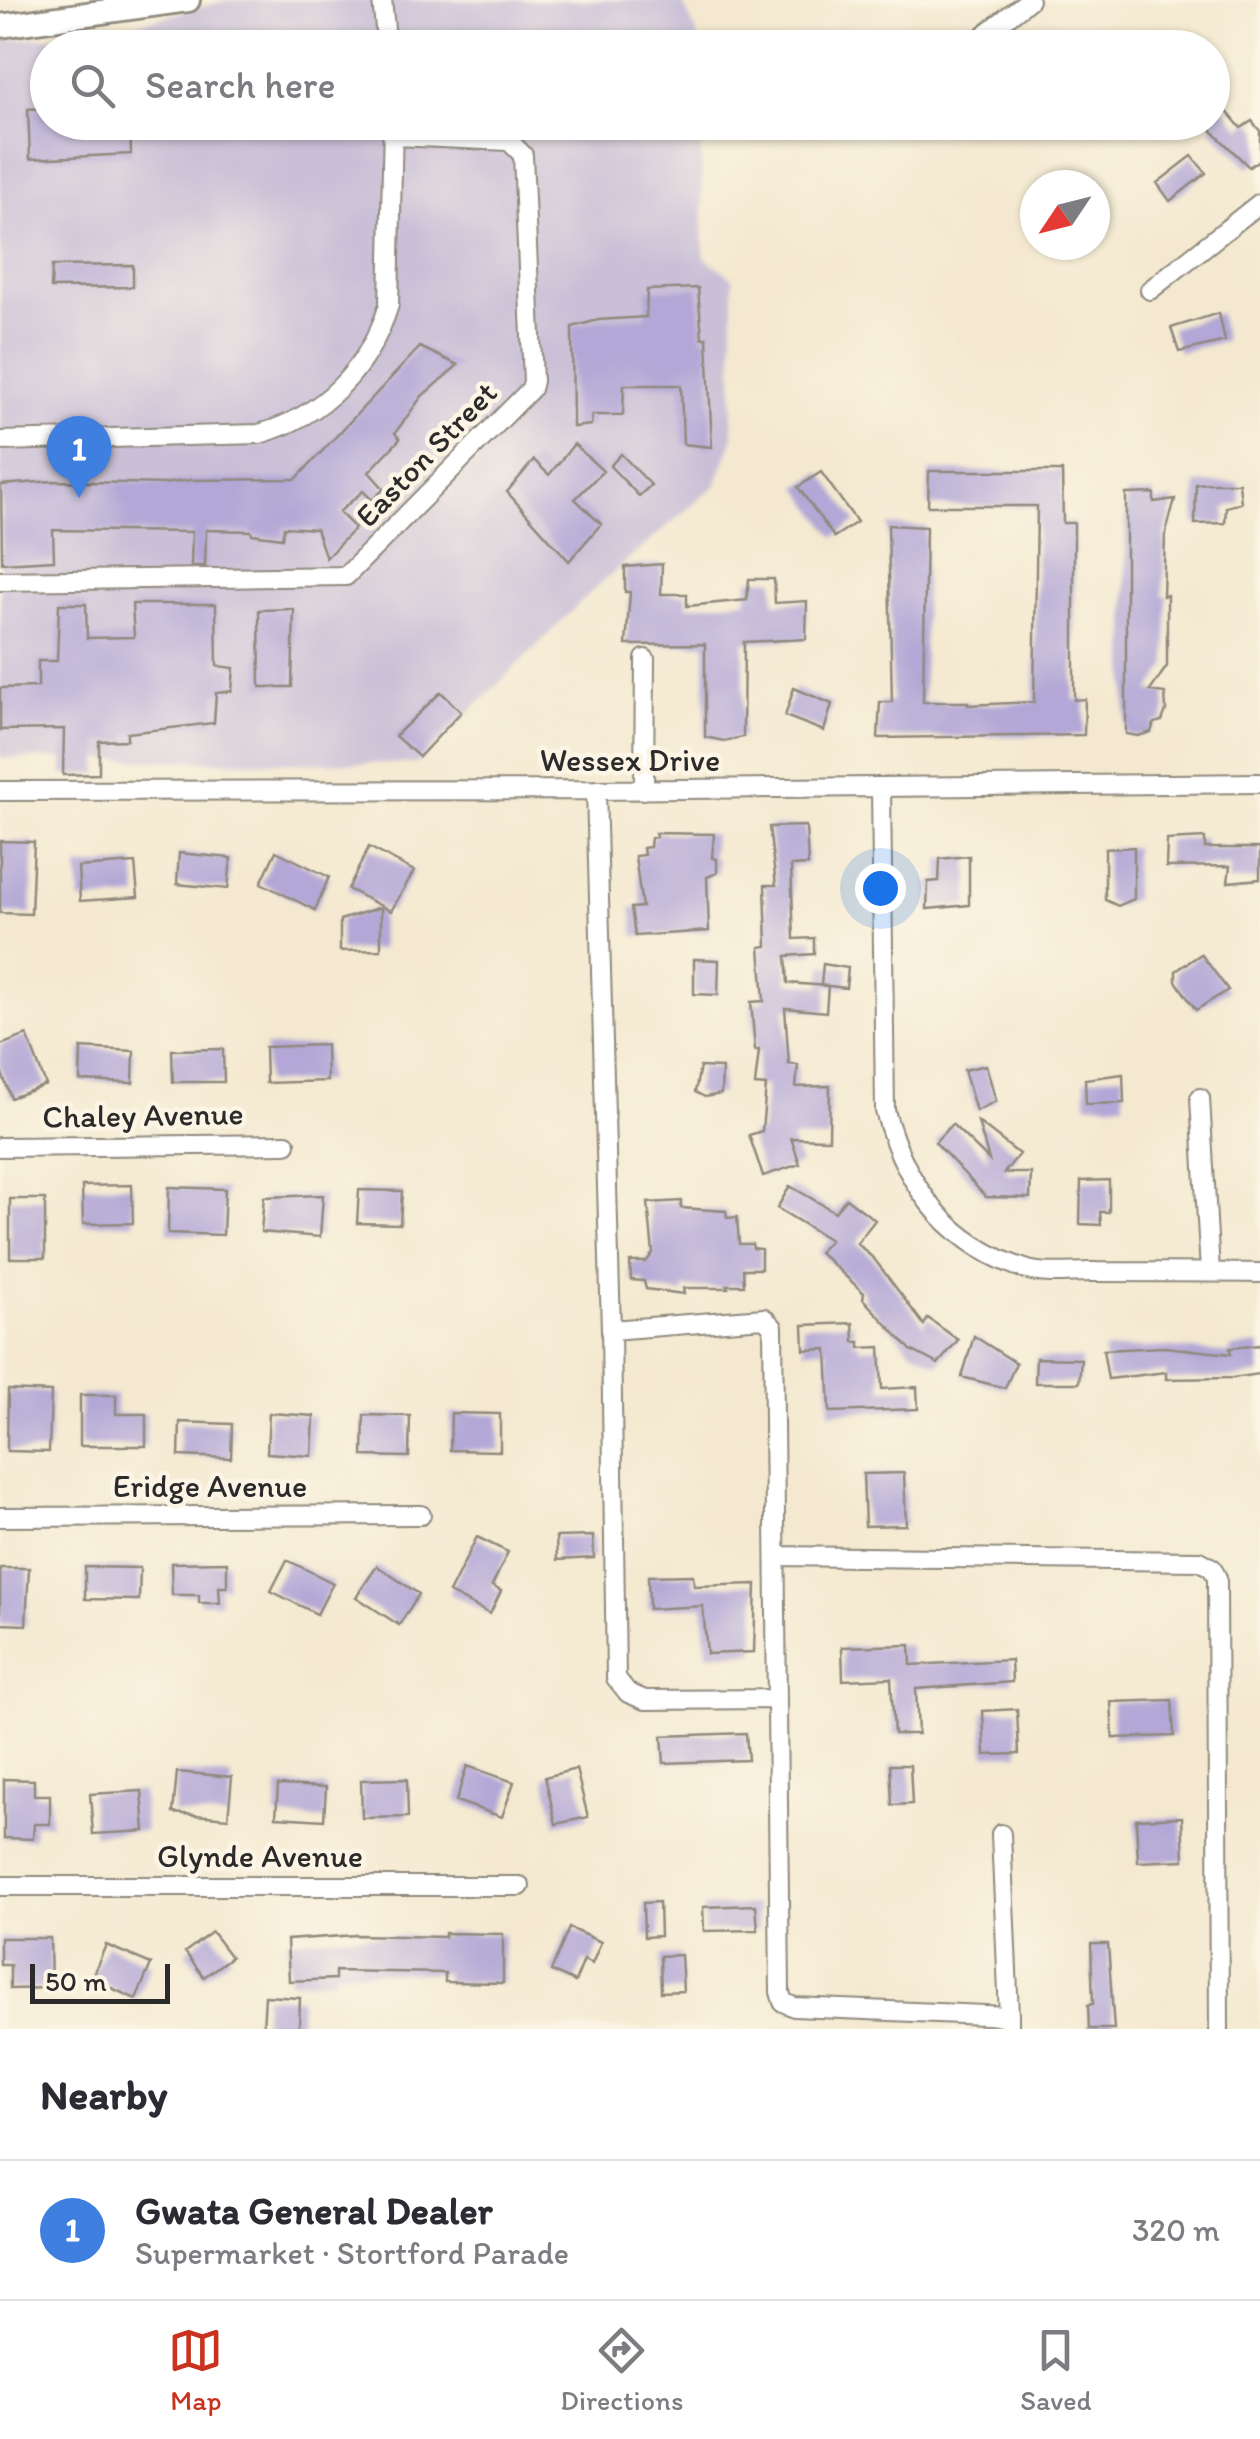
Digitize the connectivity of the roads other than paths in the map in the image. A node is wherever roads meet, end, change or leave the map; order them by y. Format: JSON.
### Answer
{"nodes":[{"id":1,"x":188,"y":0,"type":"edge"},
{"id":2,"x":382,"y":0,"type":"edge"},
{"id":3,"x":1028,"y":0,"type":"edge"},
{"id":4,"x":0,"y":26,"type":"edge"},
{"id":5,"x":384,"y":30,"type":"edge"},
{"id":6,"x":990,"y":30,"type":"edge"},
{"id":7,"x":394,"y":140,"type":"edge"},
{"id":8,"x":500,"y":140,"type":"edge"},
{"id":9,"x":1260,"y":203,"type":"edge"},
{"id":10,"x":1150,"y":290,"type":"dead end"},
{"id":11,"x":0,"y":442,"type":"edge"},
{"id":12,"x":0,"y":581,"type":"edge"},
{"id":13,"x":645,"y":659,"type":"dead end"},
{"id":14,"x":1260,"y":783,"type":"edge"},
{"id":15,"x":882,"y":788,"type":"junction"},
{"id":16,"x":596,"y":790,"type":"junction"},
{"id":17,"x":644,"y":790,"type":"junction"},
{"id":18,"x":0,"y":791,"type":"edge"},
{"id":19,"x":1200,"y":1098,"type":"dead end"},
{"id":20,"x":286,"y":1144,"type":"dead end"},
{"id":21,"x":0,"y":1148,"type":"edge"},
{"id":22,"x":1210,"y":1272,"type":"junction"},
{"id":23,"x":1260,"y":1273,"type":"edge"},
{"id":24,"x":611,"y":1330,"type":"junction"},
{"id":25,"x":421,"y":1515,"type":"dead end"},
{"id":26,"x":0,"y":1517,"type":"edge"},
{"id":27,"x":776,"y":1556,"type":"junction"},
{"id":28,"x":777,"y":1699,"type":"junction"},
{"id":29,"x":1000,"y":1834,"type":"dead end"},
{"id":30,"x":0,"y":1886,"type":"edge"},
{"id":31,"x":520,"y":1886,"type":"dead end"},
{"id":32,"x":1009,"y":2022,"type":"edge"},
{"id":33,"x":1219,"y":2029,"type":"edge"}],
"edges":[{"from":1,"to":4,"type":"street"},
{"from":2,"to":5,"type":"street"},
{"from":3,"to":6,"type":"street"},
{"from":7,"to":11,"type":"street"},
{"from":8,"to":12,"type":"street","name":"Easton Street"},
{"from":9,"to":10,"type":"street"},
{"from":13,"to":17,"type":"street"},
{"from":14,"to":15,"type":"street","name":"Wessex Drive"},
{"from":15,"to":17,"type":"street","name":"Wessex Drive"},
{"from":15,"to":22,"type":"street"},
{"from":16,"to":17,"type":"street","name":"Wessex Drive"},
{"from":16,"to":18,"type":"street","name":"Wessex Drive"},
{"from":16,"to":24,"type":"street"},
{"from":19,"to":22,"type":"street"},
{"from":20,"to":21,"type":"street","name":"Chaley Avenue"},
{"from":22,"to":23,"type":"street"},
{"from":24,"to":27,"type":"street"},
{"from":24,"to":28,"type":"street"},
{"from":25,"to":26,"type":"street","name":"Eridge Avenue"},
{"from":27,"to":28,"type":"street"},
{"from":27,"to":33,"type":"street"},
{"from":28,"to":32,"type":"street"},
{"from":29,"to":32,"type":"street"},
{"from":30,"to":31,"type":"street","name":"Glynde Avenue"}]}
